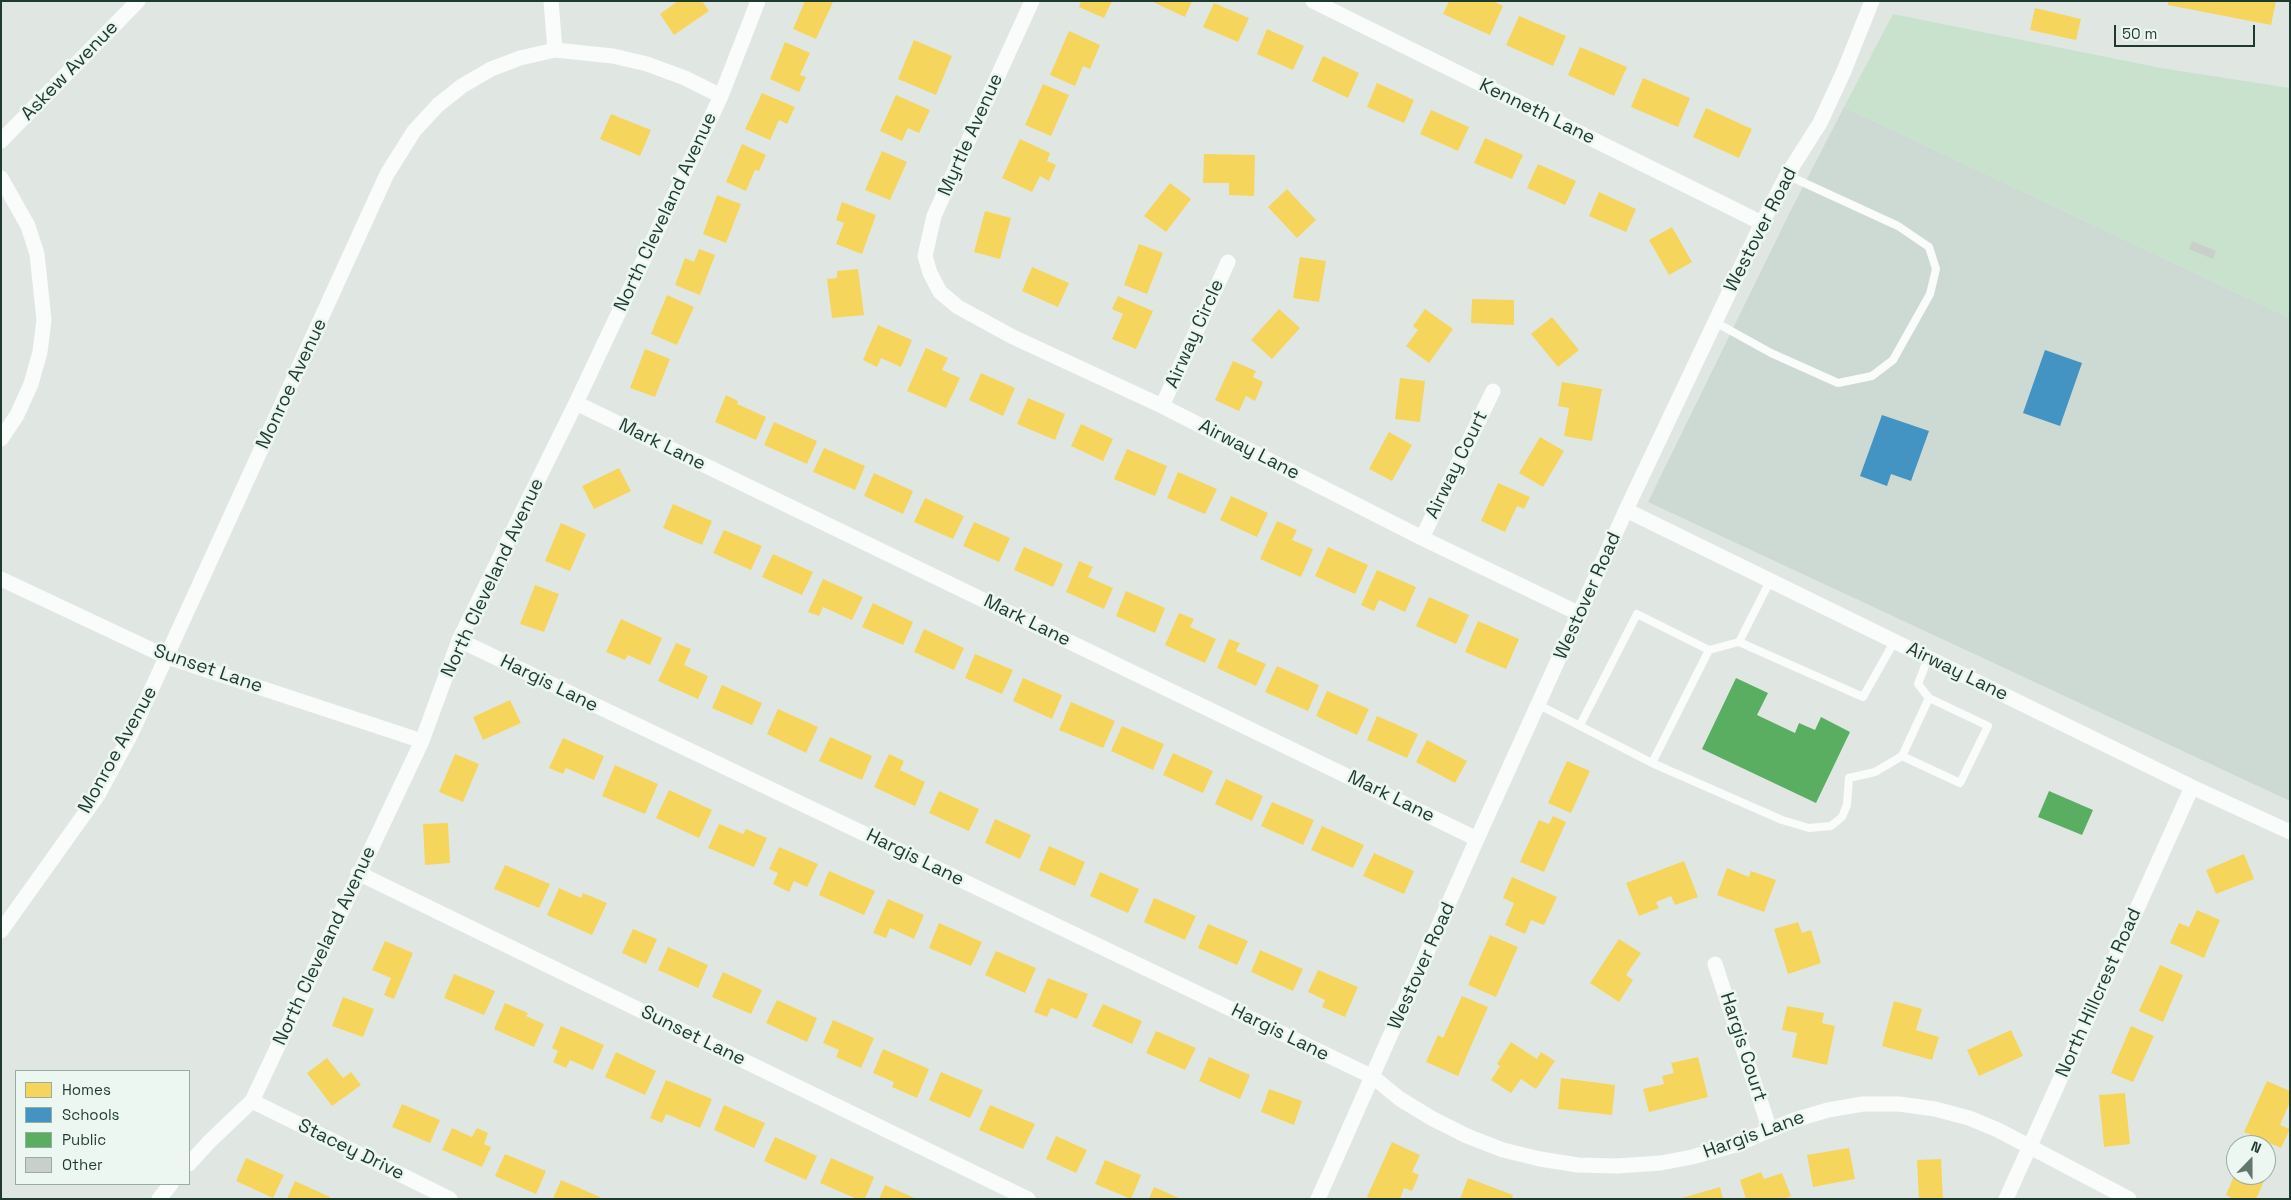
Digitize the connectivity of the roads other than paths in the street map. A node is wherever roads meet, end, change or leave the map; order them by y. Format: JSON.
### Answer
{"nodes":[{"id":1,"x":138,"y":1,"type":"edge"},
{"id":2,"x":551,"y":1,"type":"edge"},
{"id":3,"x":758,"y":1,"type":"edge"},
{"id":4,"x":1032,"y":1,"type":"edge"},
{"id":5,"x":1312,"y":1,"type":"edge"},
{"id":6,"x":1872,"y":1,"type":"edge"},
{"id":7,"x":555,"y":50,"type":"junction"},
{"id":8,"x":720,"y":96,"type":"junction"},
{"id":9,"x":1,"y":141,"type":"edge"},
{"id":10,"x":1787,"y":176,"type":"junction"},
{"id":11,"x":1,"y":178,"type":"edge"},
{"id":12,"x":1762,"y":223,"type":"junction"},
{"id":13,"x":1228,"y":262,"type":"dead end"},
{"id":14,"x":930,"y":273,"type":"joint"},
{"id":15,"x":1715,"y":322,"type":"junction"},
{"id":16,"x":1493,"y":391,"type":"dead end"},
{"id":17,"x":576,"y":403,"type":"junction"},
{"id":18,"x":1162,"y":406,"type":"junction"},
{"id":19,"x":1,"y":439,"type":"edge"},
{"id":20,"x":1626,"y":510,"type":"junction"},
{"id":21,"x":1422,"y":538,"type":"junction"},
{"id":22,"x":1,"y":579,"type":"edge"},
{"id":23,"x":1770,"y":580,"type":"junction"},
{"id":24,"x":1580,"y":614,"type":"junction"},
{"id":25,"x":459,"y":640,"type":"junction"},
{"id":26,"x":1739,"y":642,"type":"junction"},
{"id":27,"x":1894,"y":642,"type":"junction"},
{"id":28,"x":1709,"y":650,"type":"junction"},
{"id":29,"x":167,"y":656,"type":"junction"},
{"id":30,"x":1928,"y":658,"type":"junction"},
{"id":31,"x":1929,"y":698,"type":"junction"},
{"id":32,"x":1539,"y":704,"type":"junction"},
{"id":33,"x":1580,"y":725,"type":"junction"},
{"id":34,"x":422,"y":741,"type":"junction"},
{"id":35,"x":1902,"y":756,"type":"junction"},
{"id":36,"x":1652,"y":763,"type":"junction"},
{"id":37,"x":2192,"y":787,"type":"junction"},
{"id":38,"x":2290,"y":832,"type":"edge"},
{"id":39,"x":1477,"y":839,"type":"junction"},
{"id":40,"x":358,"y":874,"type":"junction"},
{"id":41,"x":1,"y":931,"type":"edge"},
{"id":42,"x":1715,"y":964,"type":"dead end"},
{"id":43,"x":1373,"y":1077,"type":"junction"},
{"id":44,"x":252,"y":1101,"type":"junction"},
{"id":45,"x":1770,"y":1130,"type":"junction"},
{"id":46,"x":2029,"y":1148,"type":"junction"},
{"id":47,"x":190,"y":1163,"type":"edge"},
{"id":48,"x":170,"y":1185,"type":"edge"},
{"id":49,"x":159,"y":1199,"type":"edge"},
{"id":50,"x":450,"y":1199,"type":"edge"},
{"id":51,"x":1028,"y":1199,"type":"edge"},
{"id":52,"x":1318,"y":1199,"type":"edge"},
{"id":53,"x":2006,"y":1199,"type":"edge"},
{"id":54,"x":2129,"y":1199,"type":"edge"}],
"edges":[{"from":1,"to":9,"type":"street","name":"Askew Avenue"},
{"from":2,"to":7,"type":"street"},
{"from":3,"to":8,"type":"street","name":"North Cleveland Avenue"},
{"from":4,"to":14,"type":"street","name":"Myrtle Avenue"},
{"from":5,"to":12,"type":"street","name":"Kenneth Lane"},
{"from":6,"to":10,"type":"street","name":"Westover Road"},
{"from":7,"to":8,"type":"street","name":"Monroe Avenue"},
{"from":7,"to":29,"type":"street","name":"Monroe Avenue"},
{"from":8,"to":17,"type":"street","name":"North Cleveland Avenue"},
{"from":10,"to":12,"type":"street","name":"Westover Road"},
{"from":10,"to":15,"type":"lane"},
{"from":11,"to":19,"type":"street"},
{"from":12,"to":15,"type":"street","name":"Westover Road"},
{"from":13,"to":18,"type":"street","name":"Airway Circle"},
{"from":14,"to":18,"type":"street","name":"Airway Lane"},
{"from":15,"to":20,"type":"street","name":"Westover Road"},
{"from":16,"to":21,"type":"street","name":"Airway Court"},
{"from":17,"to":25,"type":"street","name":"North Cleveland Avenue"},
{"from":17,"to":39,"type":"street","name":"Mark Lane"},
{"from":18,"to":21,"type":"street","name":"Airway Lane"},
{"from":20,"to":23,"type":"street","name":"Airway Lane"},
{"from":20,"to":24,"type":"street","name":"Westover Road"},
{"from":21,"to":24,"type":"street","name":"Airway Lane"},
{"from":22,"to":29,"type":"street","name":"Sunset Lane"},
{"from":23,"to":26,"type":"lane"},
{"from":23,"to":27,"type":"street","name":"Airway Lane"},
{"from":24,"to":32,"type":"street","name":"Westover Road"},
{"from":25,"to":34,"type":"street","name":"North Cleveland Avenue"},
{"from":25,"to":43,"type":"street","name":"Hargis Lane"},
{"from":26,"to":27,"type":"lane"},
{"from":26,"to":28,"type":"lane"},
{"from":27,"to":30,"type":"street","name":"Airway Lane"},
{"from":28,"to":33,"type":"lane"},
{"from":28,"to":36,"type":"lane"},
{"from":29,"to":34,"type":"street","name":"Sunset Lane"},
{"from":29,"to":41,"type":"street","name":"Monroe Avenue"},
{"from":30,"to":31,"type":"lane"},
{"from":30,"to":37,"type":"street","name":"Airway Lane"},
{"from":31,"to":35,"type":"lane"},
{"from":31,"to":35,"type":"lane"},
{"from":32,"to":33,"type":"lane"},
{"from":32,"to":39,"type":"street","name":"Westover Road"},
{"from":33,"to":36,"type":"lane"},
{"from":34,"to":40,"type":"street","name":"North Cleveland Avenue"},
{"from":35,"to":36,"type":"lane"},
{"from":37,"to":38,"type":"street","name":"Airway Lane"},
{"from":37,"to":46,"type":"street","name":"North Hillcrest Road"},
{"from":39,"to":43,"type":"street","name":"Westover Road"},
{"from":40,"to":44,"type":"street","name":"North Cleveland Avenue"},
{"from":40,"to":51,"type":"street","name":"Sunset Lane"},
{"from":42,"to":45,"type":"street","name":"Hargis Court"},
{"from":43,"to":45,"type":"street","name":"Hargis Lane"},
{"from":43,"to":52,"type":"street","name":"Westover Road"},
{"from":44,"to":47,"type":"street","name":"North Cleveland Avenue"},
{"from":44,"to":50,"type":"street","name":"Stacey Drive"},
{"from":45,"to":46,"type":"street","name":"Hargis Lane"},
{"from":46,"to":53,"type":"street","name":"North Hillcrest Road"},
{"from":46,"to":54,"type":"street","name":"Hargis Lane"},
{"from":48,"to":49,"type":"street"}]}
